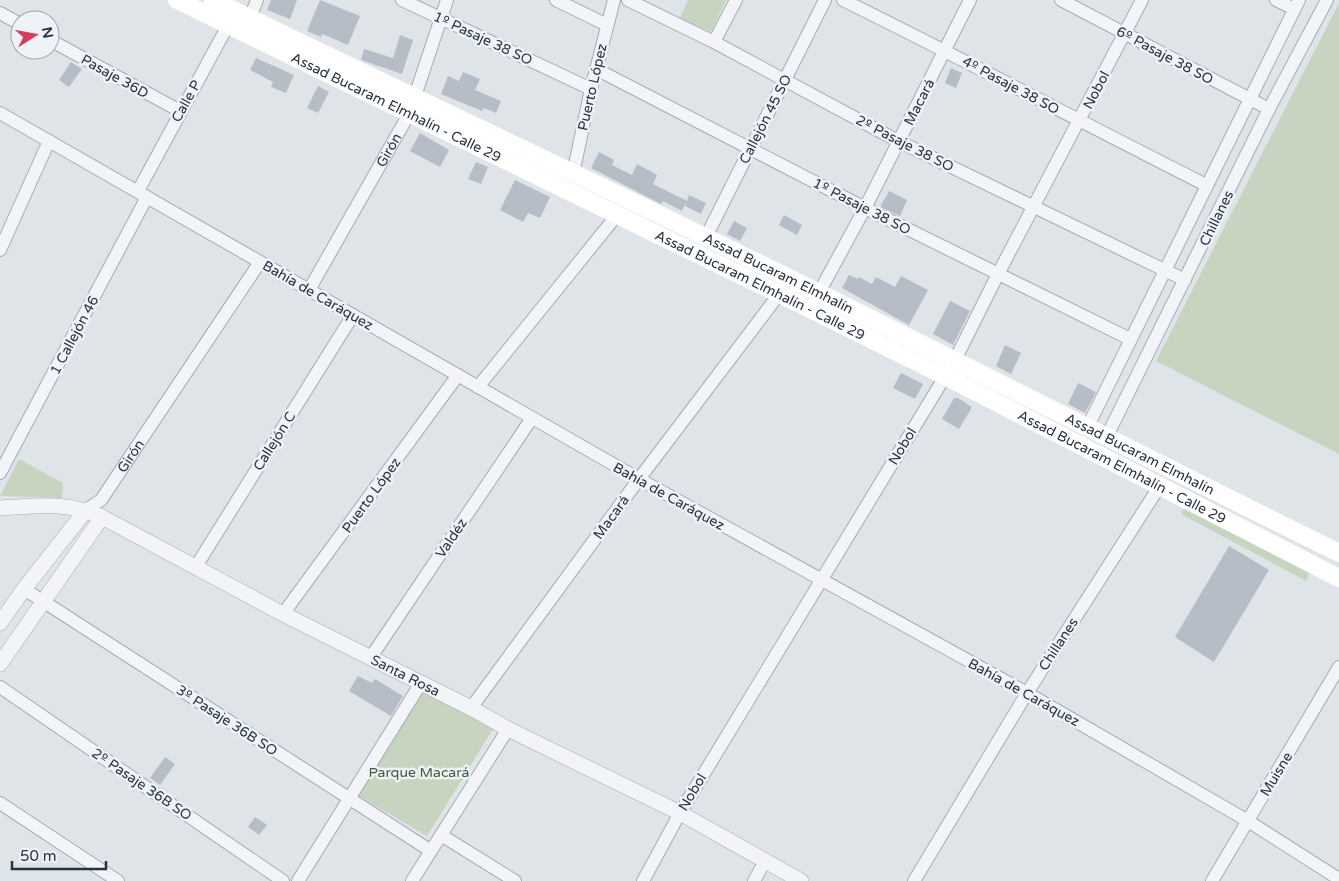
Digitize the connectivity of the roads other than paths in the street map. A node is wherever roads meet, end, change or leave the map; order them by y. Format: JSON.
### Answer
{"nodes":[{"id":1,"x":177,"y":0,"type":"edge"},
{"id":2,"x":213,"y":0,"type":"edge"},
{"id":3,"x":257,"y":0,"type":"edge"},
{"id":4,"x":402,"y":0,"type":"edge"},
{"id":5,"x":447,"y":0,"type":"edge"},
{"id":6,"x":556,"y":0,"type":"edge"},
{"id":7,"x":614,"y":0,"type":"edge"},
{"id":8,"x":628,"y":0,"type":"edge"},
{"id":9,"x":736,"y":0,"type":"edge"},
{"id":10,"x":825,"y":0,"type":"edge"},
{"id":11,"x":843,"y":0,"type":"edge"},
{"id":12,"x":970,"y":0,"type":"edge"},
{"id":13,"x":1061,"y":0,"type":"edge"},
{"id":14,"x":1142,"y":0,"type":"edge"},
{"id":15,"x":1276,"y":0,"type":"edge"},
{"id":16,"x":1327,"y":0,"type":"edge"},
{"id":17,"x":1297,"y":4,"type":"edge"},
{"id":18,"x":442,"y":19,"type":"junction"},
{"id":19,"x":240,"y":21,"type":"junction"},
{"id":20,"x":606,"y":24,"type":"junction"},
{"id":21,"x":1126,"y":34,"type":"junction"},
{"id":22,"x":714,"y":42,"type":"junction"},
{"id":23,"x":60,"y":45,"type":"edge"},
{"id":24,"x":945,"y":50,"type":"junction"},
{"id":25,"x":596,"y":69,"type":"junction"},
{"id":26,"x":784,"y":80,"type":"junction"},
{"id":27,"x":591,"y":89,"type":"junction"},
{"id":28,"x":1250,"y":100,"type":"junction"},
{"id":29,"x":412,"y":106,"type":"junction"},
{"id":30,"x":1270,"y":109,"type":"junction"},
{"id":31,"x":180,"y":111,"type":"junction"},
{"id":32,"x":0,"y":113,"type":"edge"},
{"id":33,"x":1079,"y":121,"type":"junction"},
{"id":34,"x":49,"y":141,"type":"junction"},
{"id":35,"x":898,"y":141,"type":"junction"},
{"id":36,"x":750,"y":148,"type":"junction"},
{"id":37,"x":573,"y":174,"type":"junction"},
{"id":38,"x":1206,"y":185,"type":"junction"},
{"id":39,"x":142,"y":194,"type":"junction"},
{"id":40,"x":1033,"y":207,"type":"junction"},
{"id":41,"x":864,"y":208,"type":"junction"},
{"id":42,"x":617,"y":214,"type":"junction"},
{"id":43,"x":706,"y":237,"type":"junction"},
{"id":44,"x":0,"y":250,"type":"edge"},
{"id":45,"x":260,"y":262,"type":"junction"},
{"id":46,"x":1165,"y":270,"type":"junction"},
{"id":47,"x":998,"y":274,"type":"junction"},
{"id":48,"x":791,"y":279,"type":"junction"},
{"id":49,"x":1185,"y":280,"type":"junction"},
{"id":50,"x":309,"y":290,"type":"junction"},
{"id":51,"x":818,"y":293,"type":"junction"},
{"id":52,"x":780,"y":294,"type":"junction"},
{"id":53,"x":810,"y":309,"type":"junction"},
{"id":54,"x":353,"y":315,"type":"junction"},
{"id":55,"x":1130,"y":339,"type":"junction"},
{"id":56,"x":955,"y":360,"type":"junction"},
{"id":57,"x":458,"y":375,"type":"junction"},
{"id":58,"x":944,"y":376,"type":"junction"},
{"id":59,"x":478,"y":387,"type":"junction"},
{"id":60,"x":532,"y":418,"type":"junction"},
{"id":61,"x":1087,"y":428,"type":"junction"},
{"id":62,"x":1106,"y":438,"type":"junction"},
{"id":63,"x":0,"y":473,"type":"edge"},
{"id":64,"x":639,"y":479,"type":"junction"},
{"id":65,"x":1159,"y":487,"type":"junction"},
{"id":66,"x":101,"y":500,"type":"junction"},
{"id":67,"x":0,"y":508,"type":"edge"},
{"id":68,"x":86,"y":510,"type":"junction"},
{"id":69,"x":102,"y":517,"type":"junction"},
{"id":70,"x":1339,"y":553,"type":"edge"},
{"id":71,"x":195,"y":568,"type":"junction"},
{"id":72,"x":1339,"y":578,"type":"edge"},
{"id":73,"x":822,"y":580,"type":"junction"},
{"id":74,"x":24,"y":589,"type":"junction"},
{"id":75,"x":42,"y":601,"type":"junction"},
{"id":76,"x":283,"y":614,"type":"junction"},
{"id":77,"x":0,"y":623,"type":"edge"},
{"id":78,"x":371,"y":657,"type":"junction"},
{"id":79,"x":0,"y":664,"type":"edge"},
{"id":80,"x":1339,"y":667,"type":"edge"},
{"id":81,"x":421,"y":683,"type":"junction"},
{"id":82,"x":0,"y":687,"type":"edge"},
{"id":83,"x":1027,"y":693,"type":"junction"},
{"id":84,"x":471,"y":708,"type":"junction"},
{"id":85,"x":508,"y":729,"type":"junction"},
{"id":86,"x":349,"y":799,"type":"junction"},
{"id":87,"x":0,"y":803,"type":"edge"},
{"id":88,"x":680,"y":813,"type":"junction"},
{"id":89,"x":1248,"y":821,"type":"junction"},
{"id":90,"x":441,"y":835,"type":"junction"},
{"id":91,"x":431,"y":851,"type":"junction"},
{"id":92,"x":765,"y":861,"type":"junction"},
{"id":93,"x":1339,"y":879,"type":"edge"},
{"id":94,"x":118,"y":881,"type":"edge"},
{"id":95,"x":283,"y":881,"type":"edge"},
{"id":96,"x":298,"y":881,"type":"edge"},
{"id":97,"x":412,"y":881,"type":"edge"},
{"id":98,"x":515,"y":881,"type":"edge"},
{"id":99,"x":643,"y":881,"type":"edge"},
{"id":100,"x":754,"y":881,"type":"edge"},
{"id":101,"x":801,"y":881,"type":"edge"},
{"id":102,"x":914,"y":881,"type":"edge"},
{"id":103,"x":1212,"y":881,"type":"edge"}],
"edges":[{"from":1,"to":19,"type":"main road"},
{"from":2,"to":19,"type":"main road","name":"Assad Bucaram Elmhalín"},
{"from":3,"to":19,"type":"street","name":"Calle P"},
{"from":4,"to":18,"type":"street","name":"1º Pasaje 38 SO"},
{"from":5,"to":18,"type":"street","name":"Girón"},
{"from":6,"to":20,"type":"street"},
{"from":7,"to":20,"type":"street","name":"Puerto López"},
{"from":8,"to":22,"type":"street","name":"2º Pasaje 38 SO"},
{"from":9,"to":22,"type":"street"},
{"from":10,"to":26,"type":"street","name":"Callejón 45 SO"},
{"from":11,"to":24,"type":"street","name":"4º Pasaje 38 SO"},
{"from":12,"to":24,"type":"street","name":"Macará"},
{"from":13,"to":21,"type":"street","name":"6º Pasaje 38 SO"},
{"from":14,"to":21,"type":"street","name":"Nobol"},
{"from":15,"to":17,"type":"street"},
{"from":16,"to":30,"type":"street","name":"Chillanes"},
{"from":17,"to":28,"type":"street","name":"Chillanes"},
{"from":18,"to":27,"type":"street","name":"1º Pasaje 38 SO"},
{"from":18,"to":29,"type":"street","name":"Girón"},
{"from":19,"to":29,"type":"main road","name":"Assad Bucaram Elmhalín"},
{"from":19,"to":31,"type":"street","name":"Calle P"},
{"from":20,"to":25,"type":"street","name":"Puerto López"},
{"from":21,"to":28,"type":"street","name":"6º Pasaje 38 SO"},
{"from":21,"to":33,"type":"street","name":"Nobol"},
{"from":22,"to":26,"type":"street","name":"2º Pasaje 38 SO"},
{"from":23,"to":31,"type":"street","name":"Pasaje 36D"},
{"from":24,"to":33,"type":"street","name":"4º Pasaje 38 SO"},
{"from":24,"to":35,"type":"street","name":"Macará"},
{"from":25,"to":27,"type":"street","name":"Puerto López"},
{"from":25,"to":36,"type":"street","name":"1º Pasaje 38 SO"},
{"from":26,"to":35,"type":"street","name":"2º Pasaje 38 SO"},
{"from":26,"to":36,"type":"street","name":"Callejón 45 SO"},
{"from":27,"to":37,"type":"street","name":"Puerto López"},
{"from":28,"to":30,"type":"street","name":"6º Pasaje 38 SO"},
{"from":28,"to":38,"type":"street","name":"Chillanes"},
{"from":29,"to":37,"type":"main road","name":"Assad Bucaram Elmhalín"},
{"from":29,"to":42,"type":"main road","name":"Assad Bucaram Elmhalín - Calle 29"},
{"from":29,"to":50,"type":"street","name":"Girón"},
{"from":30,"to":49,"type":"street","name":"Chillanes"},
{"from":31,"to":39,"type":"street","name":"Calle P"},
{"from":32,"to":34,"type":"street","name":"Bahía de Caráquez"},
{"from":33,"to":38,"type":"street","name":"4º Pasaje 38 SO"},
{"from":33,"to":40,"type":"street","name":"Nobol"},
{"from":34,"to":39,"type":"street","name":"Bahía de Caráquez"},
{"from":34,"to":44,"type":"street"},
{"from":35,"to":40,"type":"street","name":"2º Pasaje 38 SO"},
{"from":35,"to":41,"type":"street","name":"Macará"},
{"from":36,"to":41,"type":"street","name":"1º Pasaje 38 SO"},
{"from":36,"to":43,"type":"street","name":"Callejón 45 SO"},
{"from":37,"to":43,"type":"main road","name":"Assad Bucaram Elmhalín"},
{"from":38,"to":46,"type":"street","name":"Chillanes"},
{"from":39,"to":45,"type":"street","name":"Bahía de Caráquez"},
{"from":39,"to":63,"type":"street","name":"1 Callejón 46"},
{"from":40,"to":46,"type":"street","name":"2º Pasaje 38 SO"},
{"from":40,"to":47,"type":"street","name":"Nobol"},
{"from":41,"to":47,"type":"street","name":"1º Pasaje 38 SO"},
{"from":41,"to":51,"type":"street","name":"Macará"},
{"from":42,"to":52,"type":"main road","name":"Assad Bucaram Elmhalín - Calle 29"},
{"from":42,"to":59,"type":"street"},
{"from":43,"to":48,"type":"main road","name":"Assad Bucaram Elmhalín"},
{"from":45,"to":50,"type":"street","name":"Bahía de Caráquez"},
{"from":45,"to":66,"type":"street","name":"Girón"},
{"from":46,"to":49,"type":"street","name":"2º Pasaje 38 SO"},
{"from":46,"to":55,"type":"street","name":"Chillanes"},
{"from":47,"to":55,"type":"street","name":"1º Pasaje 38 SO"},
{"from":47,"to":56,"type":"street","name":"Nobol"},
{"from":48,"to":51,"type":"main road","name":"Assad Bucaram Elmhalín"},
{"from":48,"to":52,"type":"street","name":"Macará"},
{"from":49,"to":62,"type":"street","name":"Chillanes"},
{"from":50,"to":54,"type":"street","name":"Bahía de Caráquez"},
{"from":51,"to":53,"type":"street","name":"Macará"},
{"from":51,"to":56,"type":"main road","name":"Assad Bucaram Elmhalín"},
{"from":52,"to":53,"type":"main road","name":"Assad Bucaram Elmhalín - Calle 29"},
{"from":52,"to":64,"type":"street","name":"Macará"},
{"from":53,"to":58,"type":"main road","name":"Assad Bucaram Elmhalín - Calle 29"},
{"from":54,"to":57,"type":"street","name":"Bahía de Caráquez"},
{"from":54,"to":71,"type":"street","name":"Callejón C"},
{"from":55,"to":61,"type":"street","name":"Chillanes"},
{"from":56,"to":58,"type":"street","name":"Nobol"},
{"from":56,"to":61,"type":"main road","name":"Assad Bucaram Elmhalín"},
{"from":57,"to":59,"type":"street","name":"Bahía de Caráquez"},
{"from":57,"to":76,"type":"street","name":"Puerto López"},
{"from":58,"to":65,"type":"main road","name":"Assad Bucaram Elmhalín - Calle 29"},
{"from":58,"to":73,"type":"street","name":"Nobol"},
{"from":59,"to":60,"type":"street","name":"Bahía de Caráquez"},
{"from":60,"to":64,"type":"street","name":"Bahía de Caráquez"},
{"from":60,"to":78,"type":"street","name":"Valdéz"},
{"from":61,"to":62,"type":"main road","name":"Assad Bucaram Elmhalín"},
{"from":62,"to":70,"type":"main road","name":"Assad Bucaram Elmhalín"},
{"from":64,"to":73,"type":"street","name":"Bahía de Caráquez"},
{"from":64,"to":84,"type":"street","name":"Macará"},
{"from":65,"to":72,"type":"main road","name":"Assad Bucaram Elmhalín - Calle 29"},
{"from":65,"to":83,"type":"street","name":"Chillanes"},
{"from":66,"to":68,"type":"street","name":"Girón"},
{"from":66,"to":69,"type":"street"},
{"from":67,"to":68,"type":"street","name":"Santa Rosa"},
{"from":68,"to":69,"type":"street","name":"Santa Rosa"},
{"from":68,"to":74,"type":"street","name":"Girón"},
{"from":69,"to":71,"type":"street","name":"Santa Rosa"},
{"from":69,"to":75,"type":"street"},
{"from":71,"to":76,"type":"street","name":"Santa Rosa"},
{"from":73,"to":83,"type":"street","name":"Bahía de Caráquez"},
{"from":73,"to":88,"type":"street","name":"Nobol"},
{"from":74,"to":75,"type":"street","name":"3º Pasaje 36B SO"},
{"from":74,"to":77,"type":"street","name":"Girón"},
{"from":75,"to":79,"type":"street"},
{"from":75,"to":86,"type":"street","name":"3º Pasaje 36B SO"},
{"from":76,"to":78,"type":"street","name":"Santa Rosa"},
{"from":78,"to":81,"type":"street","name":"Santa Rosa"},
{"from":80,"to":89,"type":"street","name":"Muisne"},
{"from":81,"to":84,"type":"street","name":"Santa Rosa"},
{"from":81,"to":86,"type":"street"},
{"from":82,"to":95,"type":"street","name":"2º Pasaje 36B SO"},
{"from":83,"to":89,"type":"street","name":"Bahía de Caráquez"},
{"from":83,"to":102,"type":"street","name":"Chillanes"},
{"from":84,"to":85,"type":"street","name":"Santa Rosa"},
{"from":85,"to":88,"type":"street","name":"Santa Rosa"},
{"from":85,"to":90,"type":"street"},
{"from":86,"to":91,"type":"street","name":"3º Pasaje 36B SO"},
{"from":86,"to":96,"type":"street"},
{"from":87,"to":94,"type":"street"},
{"from":88,"to":92,"type":"street","name":"Santa Rosa"},
{"from":88,"to":99,"type":"street","name":"Nobol"},
{"from":89,"to":93,"type":"street","name":"Bahía de Caráquez"},
{"from":89,"to":103,"type":"street","name":"Muisne"},
{"from":90,"to":91,"type":"street"},
{"from":90,"to":98,"type":"street"},
{"from":91,"to":97,"type":"street"},
{"from":92,"to":100,"type":"street"},
{"from":92,"to":101,"type":"street","name":"Santa Rosa"}]}
